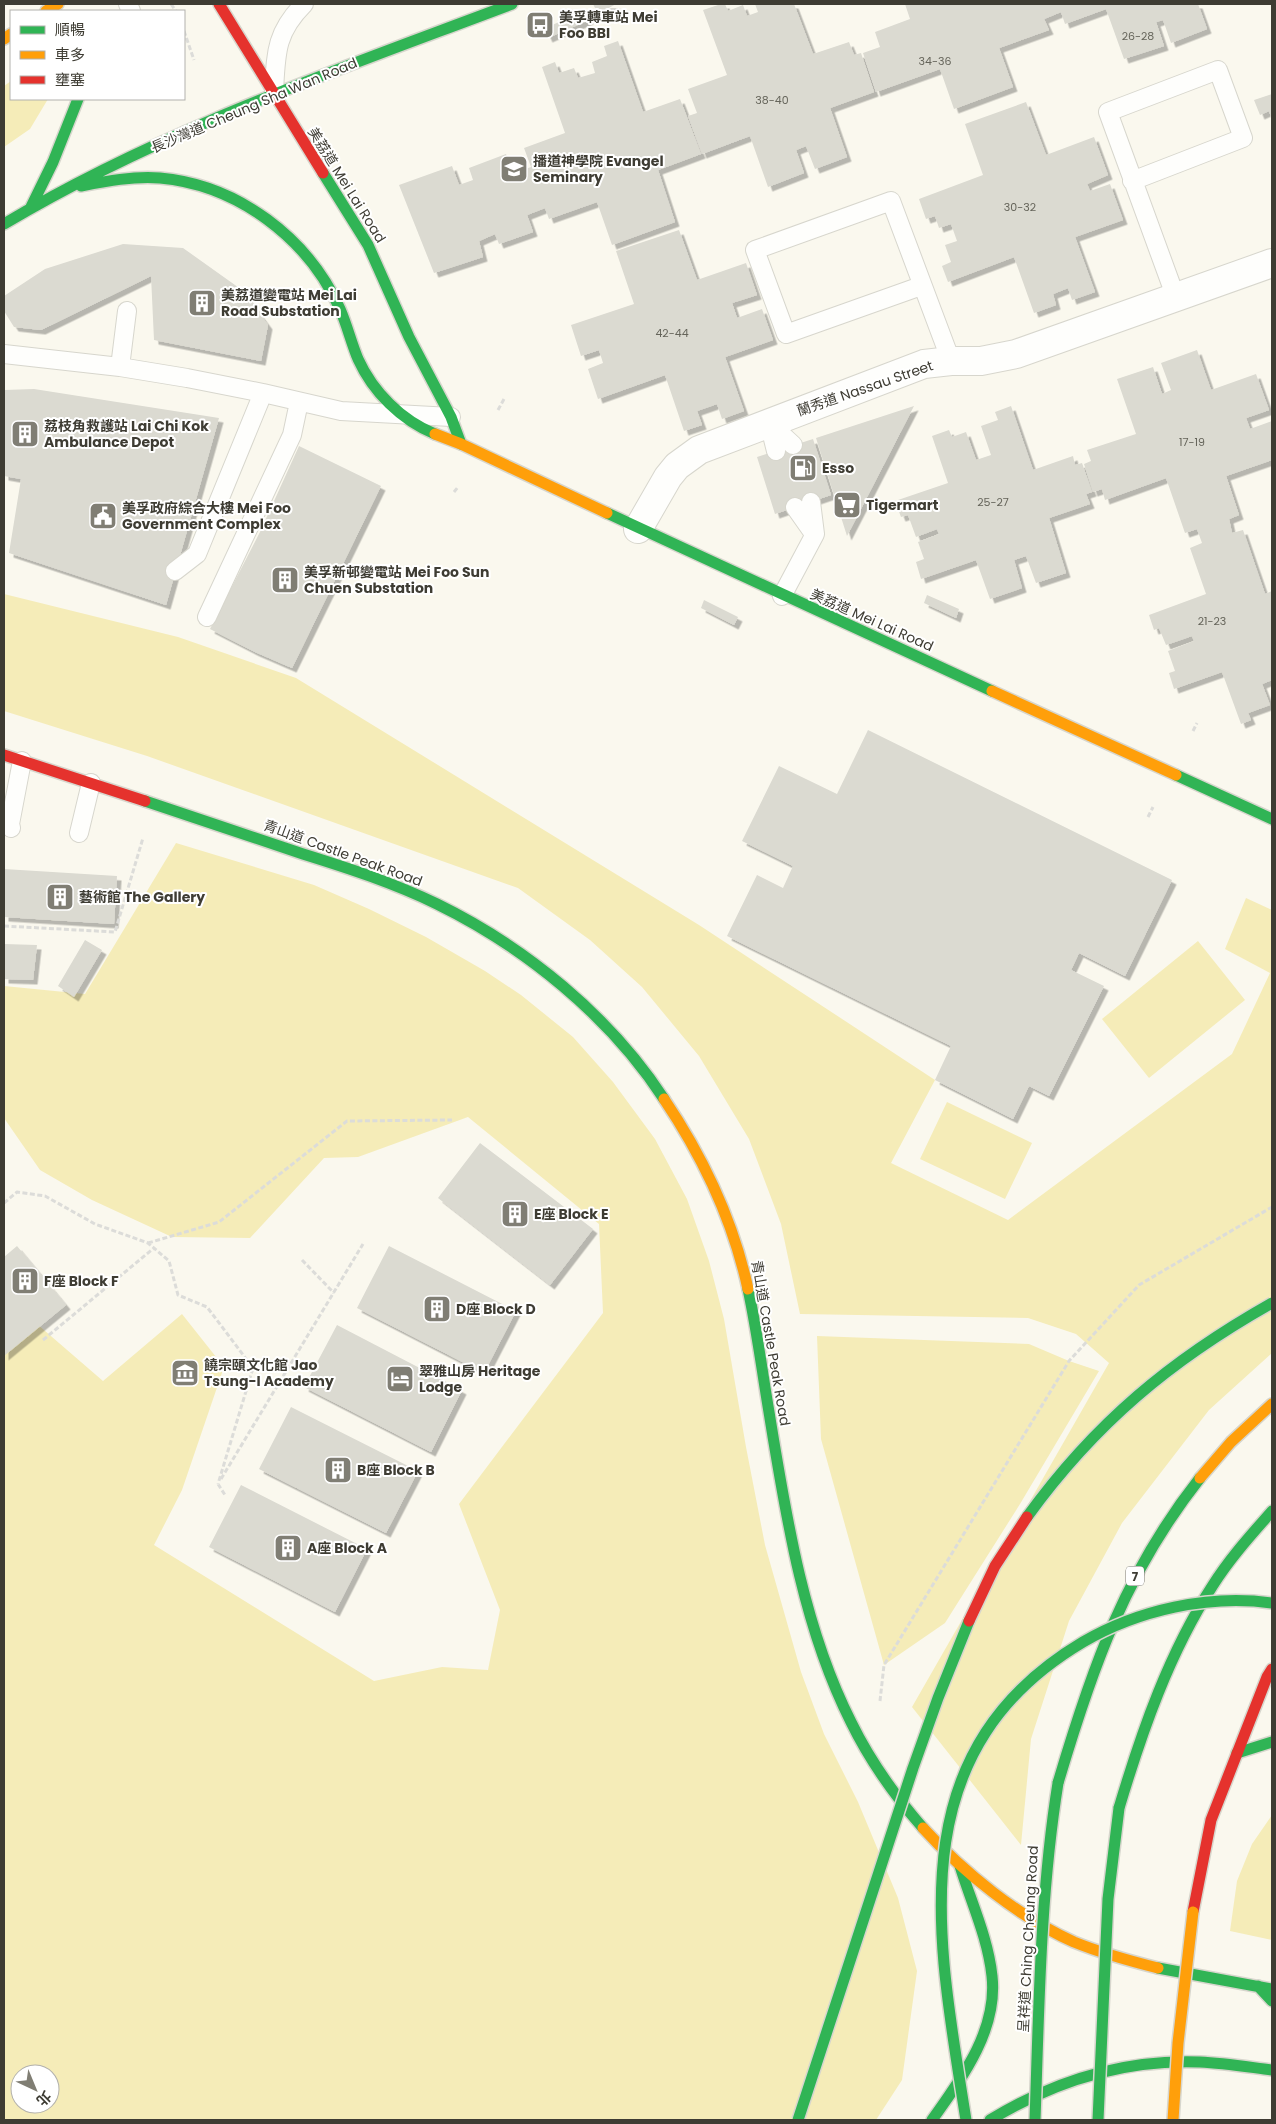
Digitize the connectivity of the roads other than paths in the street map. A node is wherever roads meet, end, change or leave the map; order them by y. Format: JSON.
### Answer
{"nodes":[{"id":1,"x":219,"y":4,"type":"edge"},
{"id":2,"x":304,"y":4,"type":"edge"},
{"id":3,"x":512,"y":4,"type":"edge"},
{"id":4,"x":274,"y":94,"type":"junction"},
{"id":5,"x":78,"y":100,"type":"edge"},
{"id":6,"x":1132,"y":180,"type":"junction"},
{"id":7,"x":65,"y":190,"type":"junction"},
{"id":8,"x":13,"y":205,"type":"dead end"},
{"id":9,"x":31,"y":207,"type":"junction"},
{"id":10,"x":4,"y":224,"type":"edge"},
{"id":11,"x":1272,"y":264,"type":"edge"},
{"id":12,"x":921,"y":286,"type":"junction"},
{"id":13,"x":1176,"y":298,"type":"junction"},
{"id":14,"x":127,"y":311,"type":"dead end"},
{"id":15,"x":4,"y":354,"type":"edge"},
{"id":16,"x":951,"y":361,"type":"junction"},
{"id":17,"x":120,"y":367,"type":"junction"},
{"id":18,"x":263,"y":393,"type":"junction"},
{"id":19,"x":299,"y":402,"type":"junction"},
{"id":20,"x":400,"y":415,"type":"junction"},
{"id":21,"x":451,"y":417,"type":"junction"},
{"id":22,"x":769,"y":422,"type":"junction"},
{"id":23,"x":461,"y":444,"type":"junction"},
{"id":24,"x":794,"y":445,"type":"dead end"},
{"id":25,"x":776,"y":451,"type":"dead end"},
{"id":26,"x":812,"y":502,"type":"dead end"},
{"id":27,"x":795,"y":507,"type":"dead end"},
{"id":28,"x":638,"y":529,"type":"junction"},
{"id":29,"x":815,"y":534,"type":"junction"},
{"id":30,"x":175,"y":571,"type":"dead end"},
{"id":31,"x":782,"y":596,"type":"junction"},
{"id":32,"x":207,"y":617,"type":"dead end"},
{"id":33,"x":4,"y":755,"type":"edge"},
{"id":34,"x":22,"y":761,"type":"junction"},
{"id":35,"x":91,"y":783,"type":"junction"},
{"id":36,"x":1272,"y":819,"type":"edge"},
{"id":37,"x":11,"y":828,"type":"dead end"},
{"id":38,"x":79,"y":833,"type":"dead end"},
{"id":39,"x":1272,"y":1303,"type":"edge"},
{"id":40,"x":1272,"y":1404,"type":"edge"},
{"id":41,"x":1272,"y":1511,"type":"edge"},
{"id":42,"x":1272,"y":1604,"type":"edge"},
{"id":43,"x":1272,"y":1669,"type":"edge"},
{"id":44,"x":1272,"y":1742,"type":"edge"},
{"id":45,"x":1237,"y":1753,"type":"junction"},
{"id":46,"x":960,"y":1866,"type":"junction"},
{"id":47,"x":1258,"y":1986,"type":"junction"},
{"id":48,"x":1272,"y":1989,"type":"edge"},
{"id":49,"x":1272,"y":2001,"type":"edge"},
{"id":50,"x":1272,"y":2070,"type":"edge"},
{"id":51,"x":798,"y":2120,"type":"edge"},
{"id":52,"x":932,"y":2120,"type":"edge"},
{"id":53,"x":966,"y":2120,"type":"edge"},
{"id":54,"x":990,"y":2120,"type":"edge"},
{"id":55,"x":1035,"y":2120,"type":"edge"},
{"id":56,"x":1098,"y":2120,"type":"edge"},
{"id":57,"x":1172,"y":2120,"type":"edge"}],
"edges":[{"from":1,"to":4,"type":"main road","name":"美荔道 Mei Lai Road"},
{"from":2,"to":4,"type":"lane"},
{"from":3,"to":4,"type":"main road","name":"長沙灣道 Cheung Sha Wan Road"},
{"from":4,"to":7,"type":"main road","name":"長沙灣道 Cheung Sha Wan Road"},
{"from":4,"to":21,"type":"main road","name":"美荔道 Mei Lai Road"},
{"from":5,"to":9,"type":"main road"},
{"from":6,"to":6,"type":"lane"},
{"from":6,"to":13,"type":"lane"},
{"from":7,"to":9,"type":"main road","name":"長沙灣道 Cheung Sha Wan Road"},
{"from":7,"to":20,"type":"main road","name":"美荔道 Mei Lai Road"},
{"from":8,"to":9,"type":"main road"},
{"from":9,"to":10,"type":"main road","name":"長沙灣道 Cheung Sha Wan Road"},
{"from":11,"to":13,"type":"street","name":"蘭秀道 Nassau Street"},
{"from":12,"to":12,"type":"lane"},
{"from":12,"to":16,"type":"lane"},
{"from":13,"to":16,"type":"street","name":"蘭秀道 Nassau Street"},
{"from":14,"to":17,"type":"lane"},
{"from":15,"to":17,"type":"lane"},
{"from":16,"to":22,"type":"street","name":"蘭秀道 Nassau Street"},
{"from":17,"to":18,"type":"lane"},
{"from":18,"to":19,"type":"lane"},
{"from":18,"to":30,"type":"lane"},
{"from":19,"to":20,"type":"lane"},
{"from":19,"to":32,"type":"lane"},
{"from":20,"to":21,"type":"lane"},
{"from":20,"to":23,"type":"main road","name":"美荔道 Mei Lai Road"},
{"from":21,"to":23,"type":"main road","name":"美荔道 Mei Lai Road"},
{"from":22,"to":24,"type":"lane"},
{"from":22,"to":25,"type":"lane"},
{"from":22,"to":28,"type":"street","name":"蘭秀道 Nassau Street"},
{"from":23,"to":28,"type":"main road","name":"美荔道 Mei Lai Road"},
{"from":26,"to":29,"type":"lane"},
{"from":27,"to":29,"type":"lane"},
{"from":28,"to":31,"type":"main road","name":"美荔道 Mei Lai Road"},
{"from":29,"to":31,"type":"lane"},
{"from":31,"to":36,"type":"main road","name":"美荔道 Mei Lai Road"},
{"from":33,"to":34,"type":"main road","name":"青山道 Castle Peak Road"},
{"from":34,"to":35,"type":"main road","name":"青山道 Castle Peak Road"},
{"from":34,"to":37,"type":"lane"},
{"from":35,"to":38,"type":"lane"},
{"from":35,"to":46,"type":"main road","name":"青山道 Castle Peak Road"},
{"from":39,"to":51,"type":"main road","bridge":true},
{"from":40,"to":55,"type":"main road","name":"呈祥道 Ching Cheung Road","number":"7","bridge":true},
{"from":41,"to":56,"type":"main road","bridge":true},
{"from":42,"to":53,"type":"main road","bridge":true},
{"from":43,"to":45,"type":"main road"},
{"from":44,"to":45,"type":"main road"},
{"from":45,"to":57,"type":"main road","bridge":true},
{"from":46,"to":47,"type":"main road","name":"青山道 Castle Peak Road"},
{"from":46,"to":52,"type":"main road"},
{"from":47,"to":48,"type":"main road","name":"青山道 Castle Peak Road"},
{"from":47,"to":49,"type":"main road"},
{"from":50,"to":54,"type":"main road"}]}
